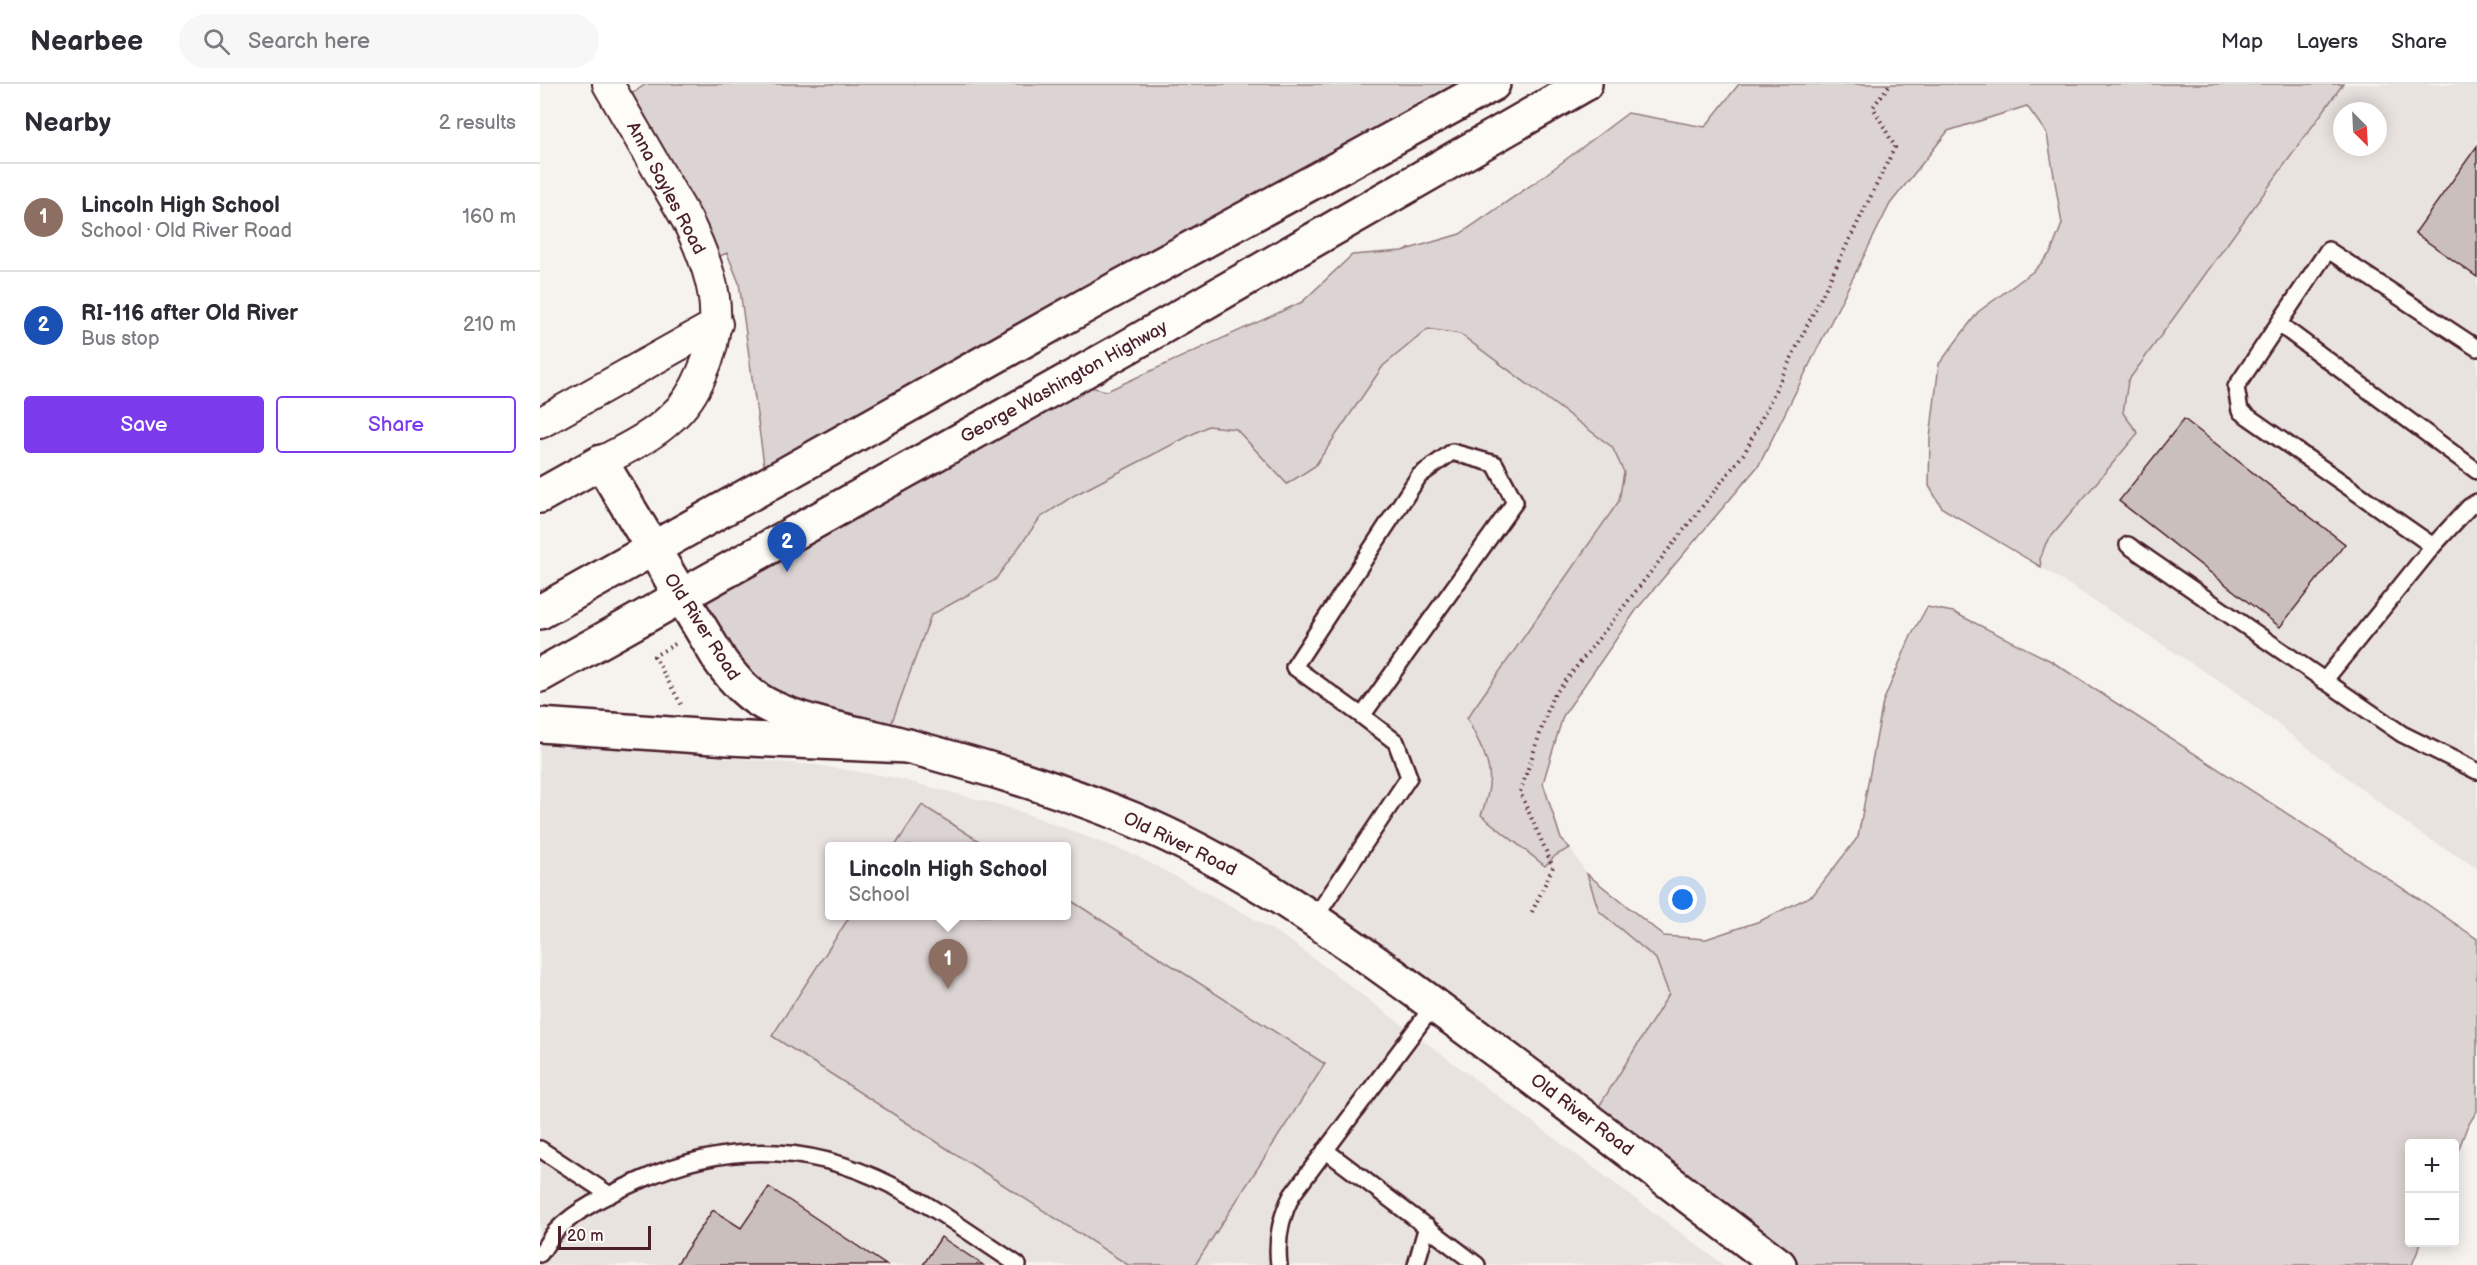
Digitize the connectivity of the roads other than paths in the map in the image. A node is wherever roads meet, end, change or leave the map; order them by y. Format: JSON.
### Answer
{"nodes":[{"id":1,"x":608,"y":84,"type":"edge"},
{"id":2,"x":1493,"y":84,"type":"edge"},
{"id":3,"x":1585,"y":84,"type":"edge"},
{"id":4,"x":1543,"y":94,"type":"edge"},
{"id":5,"x":717,"y":324,"type":"junction"},
{"id":6,"x":2279,"y":324,"type":"junction"},
{"id":7,"x":2477,"y":348,"type":"edge"},
{"id":8,"x":540,"y":423,"type":"edge"},
{"id":9,"x":601,"y":462,"type":"junction"},
{"id":10,"x":2477,"y":471,"type":"edge"},
{"id":11,"x":540,"y":496,"type":"edge"},
{"id":12,"x":2477,"y":502,"type":"edge"},
{"id":13,"x":2128,"y":545,"type":"dead end"},
{"id":14,"x":2433,"y":546,"type":"junction"},
{"id":15,"x":653,"y":548,"type":"junction"},
{"id":16,"x":682,"y":597,"type":"junction"},
{"id":17,"x":540,"y":612,"type":"edge"},
{"id":18,"x":540,"y":675,"type":"edge"},
{"id":19,"x":2324,"y":681,"type":"junction"},
{"id":20,"x":1362,"y":716,"type":"junction"},
{"id":21,"x":540,"y":725,"type":"edge"},
{"id":22,"x":908,"y":746,"type":"junction"},
{"id":23,"x":2477,"y":771,"type":"edge"},
{"id":24,"x":1314,"y":918,"type":"junction"},
{"id":25,"x":1434,"y":1005,"type":"junction"},
{"id":26,"x":540,"y":1149,"type":"edge"},
{"id":27,"x":1325,"y":1150,"type":"junction"},
{"id":28,"x":610,"y":1196,"type":"junction"},
{"id":29,"x":1427,"y":1226,"type":"junction"},
{"id":30,"x":540,"y":1254,"type":"edge"},
{"id":31,"x":1018,"y":1265,"type":"edge"},
{"id":32,"x":1279,"y":1265,"type":"edge"},
{"id":33,"x":1416,"y":1265,"type":"edge"},
{"id":34,"x":1477,"y":1265,"type":"edge"},
{"id":35,"x":1779,"y":1265,"type":"edge"}],
"edges":[{"from":1,"to":5,"type":"street","name":"Anna Sayles Road"},
{"from":2,"to":15,"type":"main road"},
{"from":3,"to":4,"type":"main road","name":"George Washington Highway"},
{"from":4,"to":16,"type":"main road","name":"George Washington Highway"},
{"from":5,"to":8,"type":"street"},
{"from":5,"to":9,"type":"street","name":"Anna Sayles Road"},
{"from":6,"to":7,"type":"lane"},
{"from":6,"to":10,"type":"lane"},
{"from":6,"to":14,"type":"lane"},
{"from":9,"to":11,"type":"main road","name":"Anna Sayles Road"},
{"from":9,"to":15,"type":"main road","name":"Old River Road"},
{"from":12,"to":14,"type":"lane"},
{"from":13,"to":19,"type":"lane"},
{"from":14,"to":19,"type":"lane"},
{"from":15,"to":16,"type":"main road","name":"Old River Road"},
{"from":15,"to":17,"type":"main road"},
{"from":16,"to":18,"type":"main road","name":"George Washington Highway"},
{"from":16,"to":22,"type":"main road","name":"Old River Road"},
{"from":19,"to":23,"type":"lane"},
{"from":20,"to":20,"type":"lane"},
{"from":20,"to":24,"type":"lane"},
{"from":21,"to":22,"type":"main road"},
{"from":22,"to":24,"type":"main road","name":"Old River Road"},
{"from":24,"to":25,"type":"main road","name":"Old River Road"},
{"from":25,"to":27,"type":"lane"},
{"from":25,"to":35,"type":"main road","name":"Old River Road"},
{"from":26,"to":28,"type":"lane"},
{"from":27,"to":29,"type":"lane"},
{"from":27,"to":32,"type":"lane"},
{"from":28,"to":30,"type":"lane"},
{"from":28,"to":31,"type":"lane"},
{"from":29,"to":33,"type":"lane"},
{"from":29,"to":34,"type":"lane"}]}
